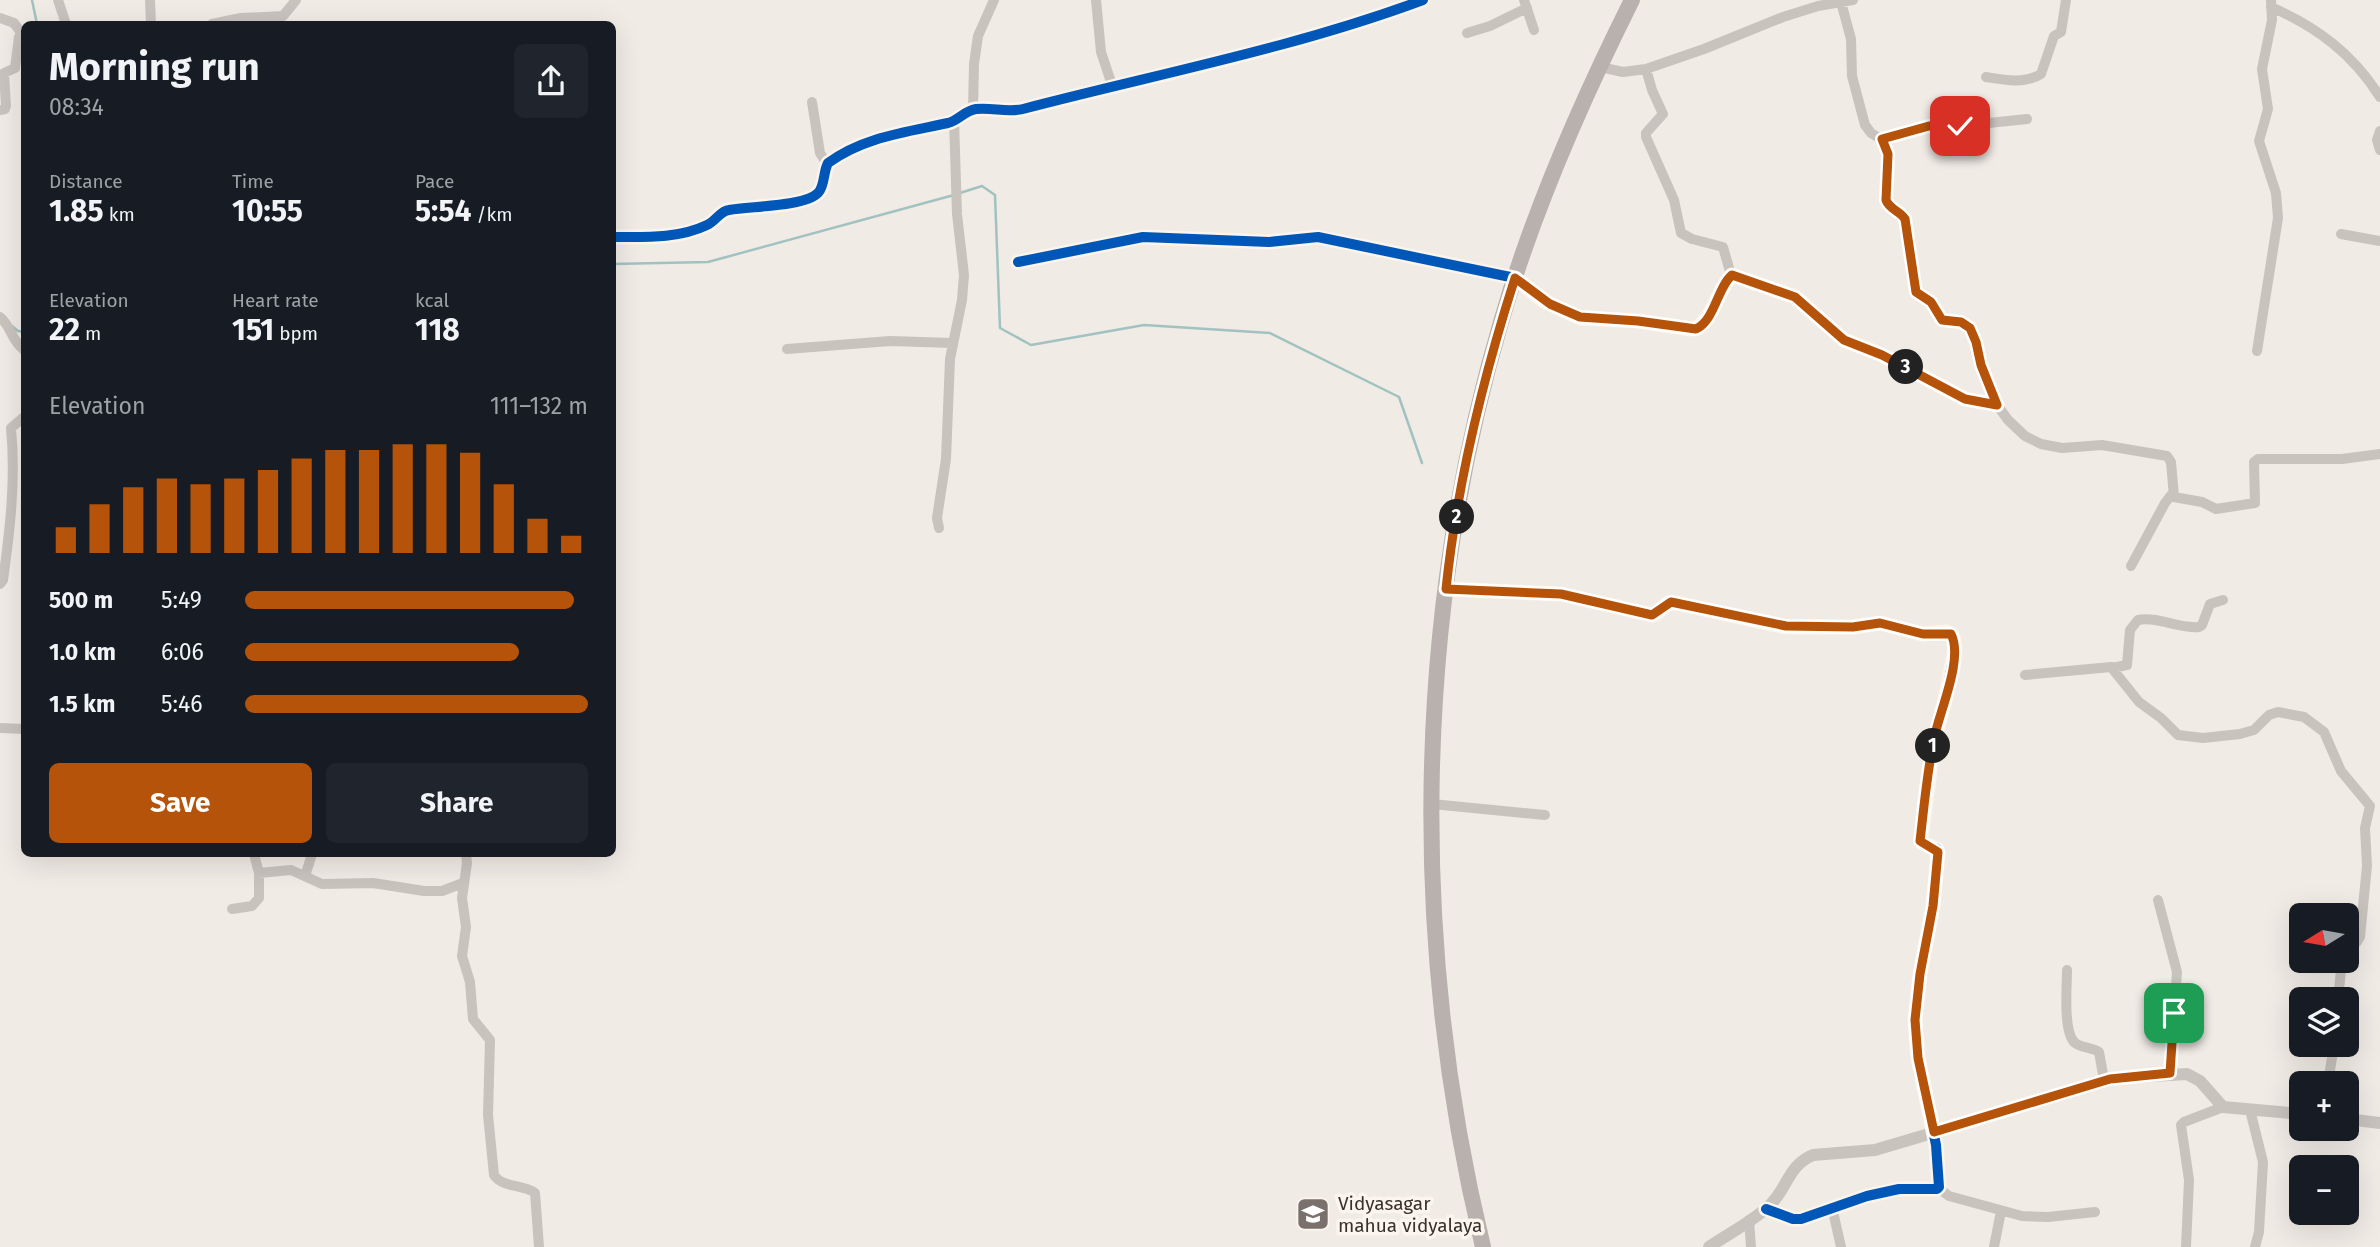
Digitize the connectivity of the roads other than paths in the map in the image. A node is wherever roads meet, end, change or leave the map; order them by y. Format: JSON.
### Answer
{"nodes":[{"id":1,"x":58,"y":0,"type":"edge"},
{"id":2,"x":150,"y":0,"type":"edge"},
{"id":3,"x":296,"y":0,"type":"edge"},
{"id":4,"x":994,"y":0,"type":"edge"},
{"id":5,"x":1096,"y":0,"type":"edge"},
{"id":6,"x":1423,"y":0,"type":"edge"},
{"id":7,"x":1632,"y":0,"type":"edge"},
{"id":8,"x":1853,"y":0,"type":"edge"},
{"id":9,"x":2066,"y":0,"type":"edge"},
{"id":10,"x":1824,"y":2,"type":"edge"},
{"id":11,"x":1841,"y":2,"type":"junction"},
{"id":12,"x":2271,"y":3,"type":"edge"},
{"id":13,"x":1526,"y":4,"type":"edge"},
{"id":14,"x":0,"y":18,"type":"edge"},
{"id":15,"x":63,"y":21,"type":"edge"},
{"id":16,"x":150,"y":21,"type":"edge"},
{"id":17,"x":226,"y":21,"type":"edge"},
{"id":18,"x":1534,"y":30,"type":"dead end"},
{"id":19,"x":21,"y":31,"type":"edge"},
{"id":20,"x":1467,"y":33,"type":"dead end"},
{"id":21,"x":21,"y":35,"type":"edge"},
{"id":22,"x":1600,"y":67,"type":"junction"},
{"id":23,"x":1646,"y":69,"type":"junction"},
{"id":24,"x":1986,"y":77,"type":"dead end"},
{"id":25,"x":1113,"y":88,"type":"junction"},
{"id":26,"x":2380,"y":97,"type":"edge"},
{"id":27,"x":812,"y":102,"type":"dead end"},
{"id":28,"x":0,"y":110,"type":"edge"},
{"id":29,"x":973,"y":110,"type":"junction"},
{"id":30,"x":2027,"y":119,"type":"dead end"},
{"id":31,"x":954,"y":120,"type":"junction"},
{"id":32,"x":2380,"y":131,"type":"edge"},
{"id":33,"x":1882,"y":139,"type":"junction"},
{"id":34,"x":2380,"y":150,"type":"edge"},
{"id":35,"x":827,"y":164,"type":"junction"},
{"id":36,"x":2341,"y":234,"type":"dead end"},
{"id":37,"x":616,"y":237,"type":"edge"},
{"id":38,"x":2380,"y":241,"type":"edge"},
{"id":39,"x":1018,"y":262,"type":"dead end"},
{"id":40,"x":1731,"y":275,"type":"junction"},
{"id":41,"x":1515,"y":278,"type":"junction"},
{"id":42,"x":0,"y":317,"type":"edge"},
{"id":43,"x":953,"y":343,"type":"junction"},
{"id":44,"x":21,"y":347,"type":"edge"},
{"id":45,"x":788,"y":349,"type":"dead end"},
{"id":46,"x":2257,"y":351,"type":"dead end"},
{"id":47,"x":1997,"y":405,"type":"junction"},
{"id":48,"x":21,"y":419,"type":"edge"},
{"id":49,"x":6,"y":428,"type":"edge"},
{"id":50,"x":2380,"y":454,"type":"edge"},
{"id":51,"x":2172,"y":494,"type":"junction"},
{"id":52,"x":939,"y":528,"type":"dead end"},
{"id":53,"x":2130,"y":566,"type":"dead end"},
{"id":54,"x":0,"y":584,"type":"edge"},
{"id":55,"x":1446,"y":589,"type":"junction"},
{"id":56,"x":2223,"y":600,"type":"dead end"},
{"id":57,"x":2112,"y":668,"type":"junction"},
{"id":58,"x":2025,"y":676,"type":"dead end"},
{"id":59,"x":0,"y":728,"type":"edge"},
{"id":60,"x":21,"y":729,"type":"edge"},
{"id":61,"x":1432,"y":804,"type":"junction"},
{"id":62,"x":2370,"y":806,"type":"junction"},
{"id":63,"x":2380,"y":814,"type":"edge"},
{"id":64,"x":1545,"y":815,"type":"dead end"},
{"id":65,"x":255,"y":857,"type":"edge"},
{"id":66,"x":311,"y":857,"type":"edge"},
{"id":67,"x":466,"y":857,"type":"edge"},
{"id":68,"x":259,"y":873,"type":"junction"},
{"id":69,"x":305,"y":876,"type":"junction"},
{"id":70,"x":463,"y":883,"type":"junction"},
{"id":71,"x":2158,"y":900,"type":"dead end"},
{"id":72,"x":232,"y":909,"type":"dead end"},
{"id":73,"x":2359,"y":939,"type":"edge"},
{"id":74,"x":2067,"y":970,"type":"dead end"},
{"id":75,"x":2170,"y":1073,"type":"junction"},
{"id":76,"x":2104,"y":1080,"type":"junction"},
{"id":77,"x":2223,"y":1107,"type":"junction"},
{"id":78,"x":2250,"y":1110,"type":"junction"},
{"id":79,"x":2289,"y":1113,"type":"edge"},
{"id":80,"x":2359,"y":1120,"type":"edge"},
{"id":81,"x":2380,"y":1123,"type":"edge"},
{"id":82,"x":1934,"y":1132,"type":"junction"},
{"id":83,"x":1938,"y":1188,"type":"junction"},
{"id":84,"x":1832,"y":1207,"type":"junction"},
{"id":85,"x":1766,"y":1209,"type":"junction"},
{"id":86,"x":2001,"y":1210,"type":"junction"},
{"id":87,"x":2095,"y":1212,"type":"dead end"},
{"id":88,"x":1749,"y":1220,"type":"junction"},
{"id":89,"x":539,"y":1247,"type":"edge"},
{"id":90,"x":1483,"y":1247,"type":"edge"},
{"id":91,"x":1709,"y":1247,"type":"edge"},
{"id":92,"x":1751,"y":1247,"type":"edge"},
{"id":93,"x":1841,"y":1247,"type":"edge"},
{"id":94,"x":1994,"y":1247,"type":"edge"},
{"id":95,"x":2186,"y":1247,"type":"edge"},
{"id":96,"x":2255,"y":1247,"type":"edge"}],
"edges":[{"from":1,"to":15,"type":"street"},
{"from":2,"to":16,"type":"street"},
{"from":3,"to":17,"type":"street"},
{"from":4,"to":29,"type":"street"},
{"from":5,"to":25,"type":"street"},
{"from":6,"to":25,"type":"street"},
{"from":7,"to":22,"type":"main road"},
{"from":8,"to":11,"type":"street"},
{"from":9,"to":24,"type":"street"},
{"from":10,"to":11,"type":"street"},
{"from":10,"to":23,"type":"street"},
{"from":11,"to":33,"type":"street"},
{"from":12,"to":26,"type":"street"},
{"from":12,"to":46,"type":"street"},
{"from":13,"to":18,"type":"street"},
{"from":13,"to":20,"type":"street"},
{"from":14,"to":19,"type":"street"},
{"from":21,"to":28,"type":"street"},
{"from":22,"to":23,"type":"street"},
{"from":22,"to":41,"type":"main road"},
{"from":23,"to":40,"type":"street"},
{"from":25,"to":29,"type":"street"},
{"from":27,"to":35,"type":"street"},
{"from":29,"to":31,"type":"street"},
{"from":30,"to":33,"type":"street"},
{"from":31,"to":35,"type":"street"},
{"from":31,"to":43,"type":"street"},
{"from":32,"to":34,"type":"street"},
{"from":33,"to":47,"type":"street"},
{"from":35,"to":37,"type":"street"},
{"from":36,"to":38,"type":"street"},
{"from":39,"to":41,"type":"street"},
{"from":40,"to":41,"type":"street"},
{"from":40,"to":47,"type":"street"},
{"from":41,"to":55,"type":"main road"},
{"from":42,"to":44,"type":"street"},
{"from":43,"to":45,"type":"street"},
{"from":43,"to":52,"type":"street"},
{"from":47,"to":51,"type":"street"},
{"from":48,"to":49,"type":"street"},
{"from":49,"to":54,"type":"street"},
{"from":50,"to":51,"type":"street"},
{"from":51,"to":53,"type":"street"},
{"from":55,"to":61,"type":"main road"},
{"from":55,"to":82,"type":"street"},
{"from":56,"to":57,"type":"street"},
{"from":57,"to":58,"type":"street"},
{"from":57,"to":62,"type":"street"},
{"from":59,"to":60,"type":"street"},
{"from":61,"to":64,"type":"street"},
{"from":61,"to":90,"type":"main road"},
{"from":62,"to":63,"type":"street"},
{"from":62,"to":73,"type":"street"},
{"from":65,"to":68,"type":"street"},
{"from":66,"to":69,"type":"street"},
{"from":67,"to":70,"type":"street"},
{"from":68,"to":69,"type":"street"},
{"from":68,"to":72,"type":"street"},
{"from":69,"to":70,"type":"street"},
{"from":70,"to":89,"type":"street"},
{"from":71,"to":75,"type":"street"},
{"from":74,"to":76,"type":"street"},
{"from":75,"to":76,"type":"street"},
{"from":75,"to":77,"type":"street"},
{"from":76,"to":82,"type":"street"},
{"from":77,"to":78,"type":"street"},
{"from":77,"to":95,"type":"street"},
{"from":78,"to":79,"type":"street"},
{"from":78,"to":96,"type":"street"},
{"from":80,"to":81,"type":"street"},
{"from":82,"to":83,"type":"street"},
{"from":82,"to":85,"type":"street"},
{"from":83,"to":84,"type":"street"},
{"from":83,"to":86,"type":"street"},
{"from":84,"to":85,"type":"street"},
{"from":84,"to":93,"type":"street"},
{"from":85,"to":88,"type":"street"},
{"from":86,"to":87,"type":"street"},
{"from":86,"to":94,"type":"street"},
{"from":88,"to":91,"type":"street"},
{"from":88,"to":92,"type":"street"}]}
